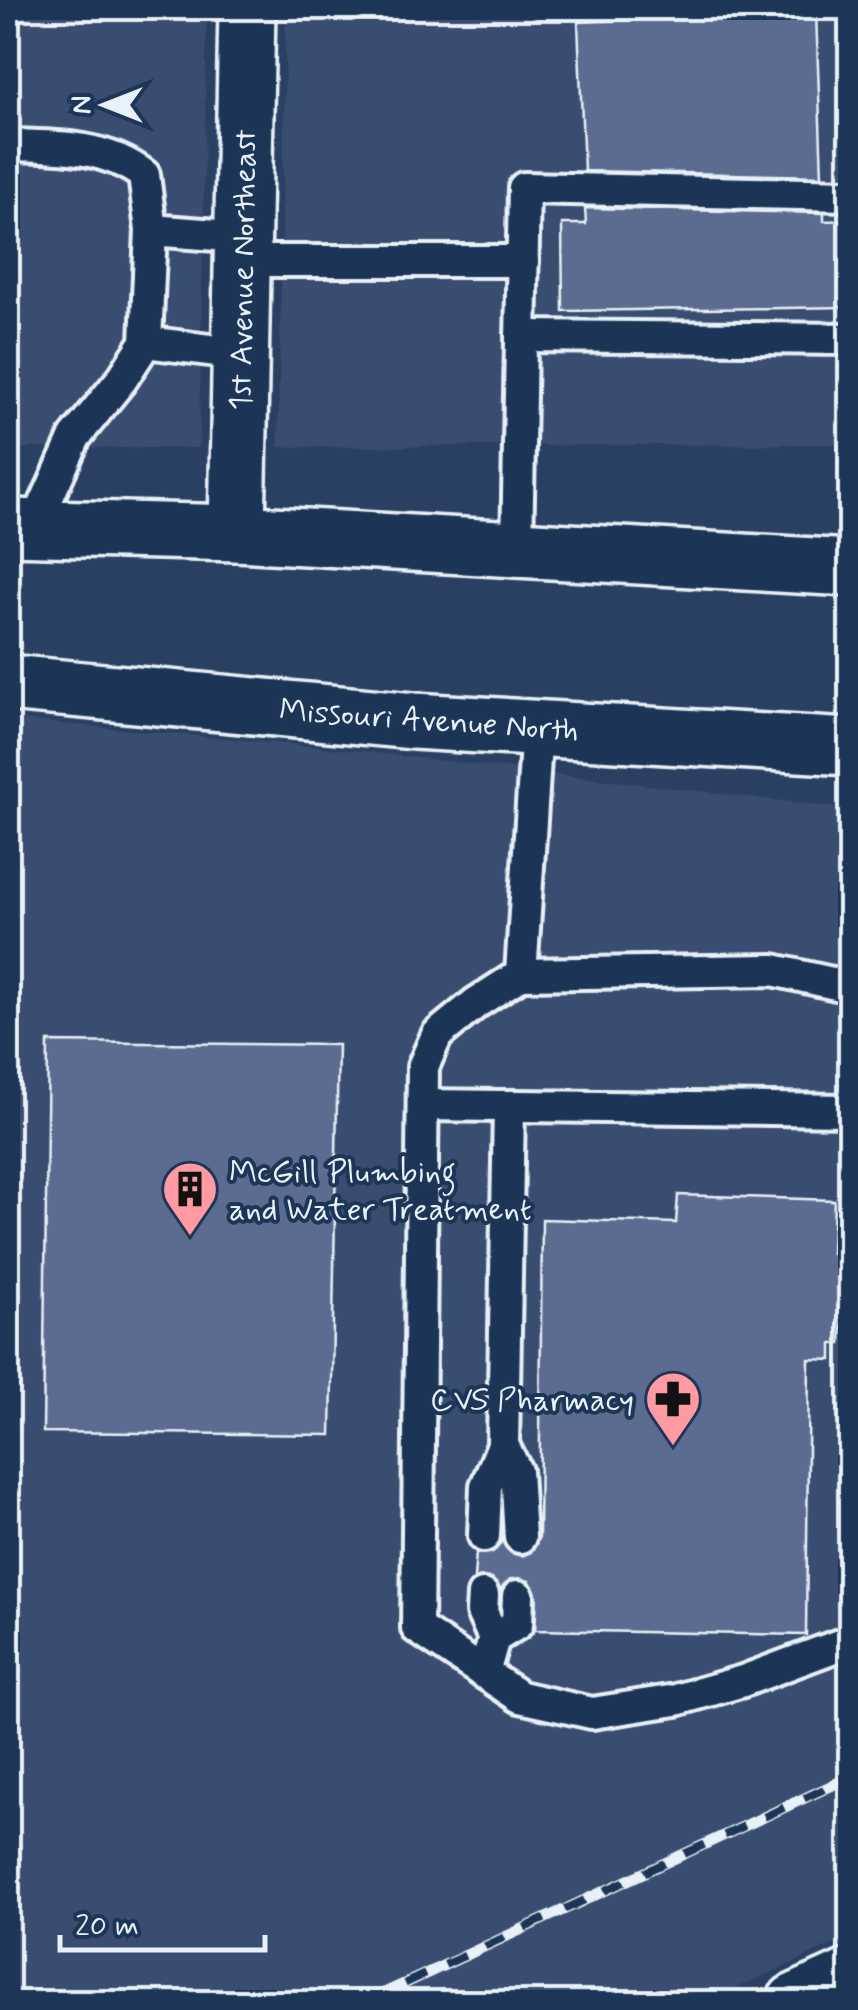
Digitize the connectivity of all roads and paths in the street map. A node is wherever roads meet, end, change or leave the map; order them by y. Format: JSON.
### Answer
{"nodes":[{"id":1,"x":247,"y":8,"type":"edge"},
{"id":2,"x":8,"y":145,"type":"edge"},
{"id":3,"x":850,"y":195,"type":"edge"},
{"id":4,"x":151,"y":230,"type":"junction"},
{"id":5,"x":242,"y":249,"type":"junction"},
{"id":6,"x":522,"y":260,"type":"junction"},
{"id":7,"x":522,"y":336,"type":"junction"},
{"id":8,"x":850,"y":339,"type":"edge"},
{"id":9,"x":146,"y":342,"type":"junction"},
{"id":10,"x":241,"y":354,"type":"junction"},
{"id":11,"x":20,"y":528,"type":"edge"},
{"id":12,"x":237,"y":533,"type":"junction"},
{"id":13,"x":517,"y":548,"type":"junction"},
{"id":14,"x":850,"y":568,"type":"edge"},
{"id":15,"x":8,"y":682,"type":"edge"},
{"id":16,"x":537,"y":728,"type":"junction"},
{"id":17,"x":850,"y":747,"type":"edge"},
{"id":18,"x":522,"y":974,"type":"junction"},
{"id":19,"x":850,"y":987,"type":"edge"},
{"id":20,"x":424,"y":1105,"type":"junction"},
{"id":21,"x":509,"y":1106,"type":"junction"},
{"id":22,"x":850,"y":1110,"type":"edge"},
{"id":23,"x":503,"y":1445,"type":"junction"},
{"id":24,"x":484,"y":1536,"type":"dead end"},
{"id":25,"x":520,"y":1538,"type":"dead end"},
{"id":26,"x":483,"y":1595,"type":"dead end"},
{"id":27,"x":518,"y":1596,"type":"dead end"},
{"id":28,"x":494,"y":1638,"type":"junction"},
{"id":29,"x":850,"y":1641,"type":"edge"},
{"id":30,"x":484,"y":1673,"type":"junction"},
{"id":31,"x":850,"y":1977,"type":"edge"},
{"id":32,"x":795,"y":2002,"type":"edge"}],
"edges":[{"from":1,"to":5,"type":"main road","name":"1st Avenue Northeast"},
{"from":2,"to":4,"type":"lane"},
{"from":3,"to":6,"type":"lane"},
{"from":4,"to":5,"type":"lane"},
{"from":4,"to":9,"type":"lane"},
{"from":5,"to":6,"type":"lane"},
{"from":5,"to":10,"type":"main road","name":"1st Avenue Northeast"},
{"from":6,"to":7,"type":"lane"},
{"from":7,"to":8,"type":"lane"},
{"from":7,"to":13,"type":"lane"},
{"from":9,"to":10,"type":"lane"},
{"from":9,"to":11,"type":"lane"},
{"from":10,"to":12,"type":"main road","name":"1st Avenue Northeast"},
{"from":11,"to":12,"type":"main road"},
{"from":12,"to":13,"type":"main road"},
{"from":13,"to":14,"type":"main road"},
{"from":15,"to":16,"type":"main road","name":"Missouri Avenue North"},
{"from":16,"to":17,"type":"main road","name":"Missouri Avenue North"},
{"from":16,"to":18,"type":"lane"},
{"from":18,"to":19,"type":"lane"},
{"from":18,"to":20,"type":"lane"},
{"from":20,"to":21,"type":"lane"},
{"from":20,"to":30,"type":"lane"},
{"from":21,"to":22,"type":"lane"},
{"from":21,"to":23,"type":"lane"},
{"from":23,"to":24,"type":"lane"},
{"from":23,"to":25,"type":"lane"},
{"from":26,"to":28,"type":"lane"},
{"from":27,"to":28,"type":"lane"},
{"from":28,"to":30,"type":"lane"},
{"from":29,"to":30,"type":"lane"},
{"from":31,"to":32,"type":"main road"}]}
